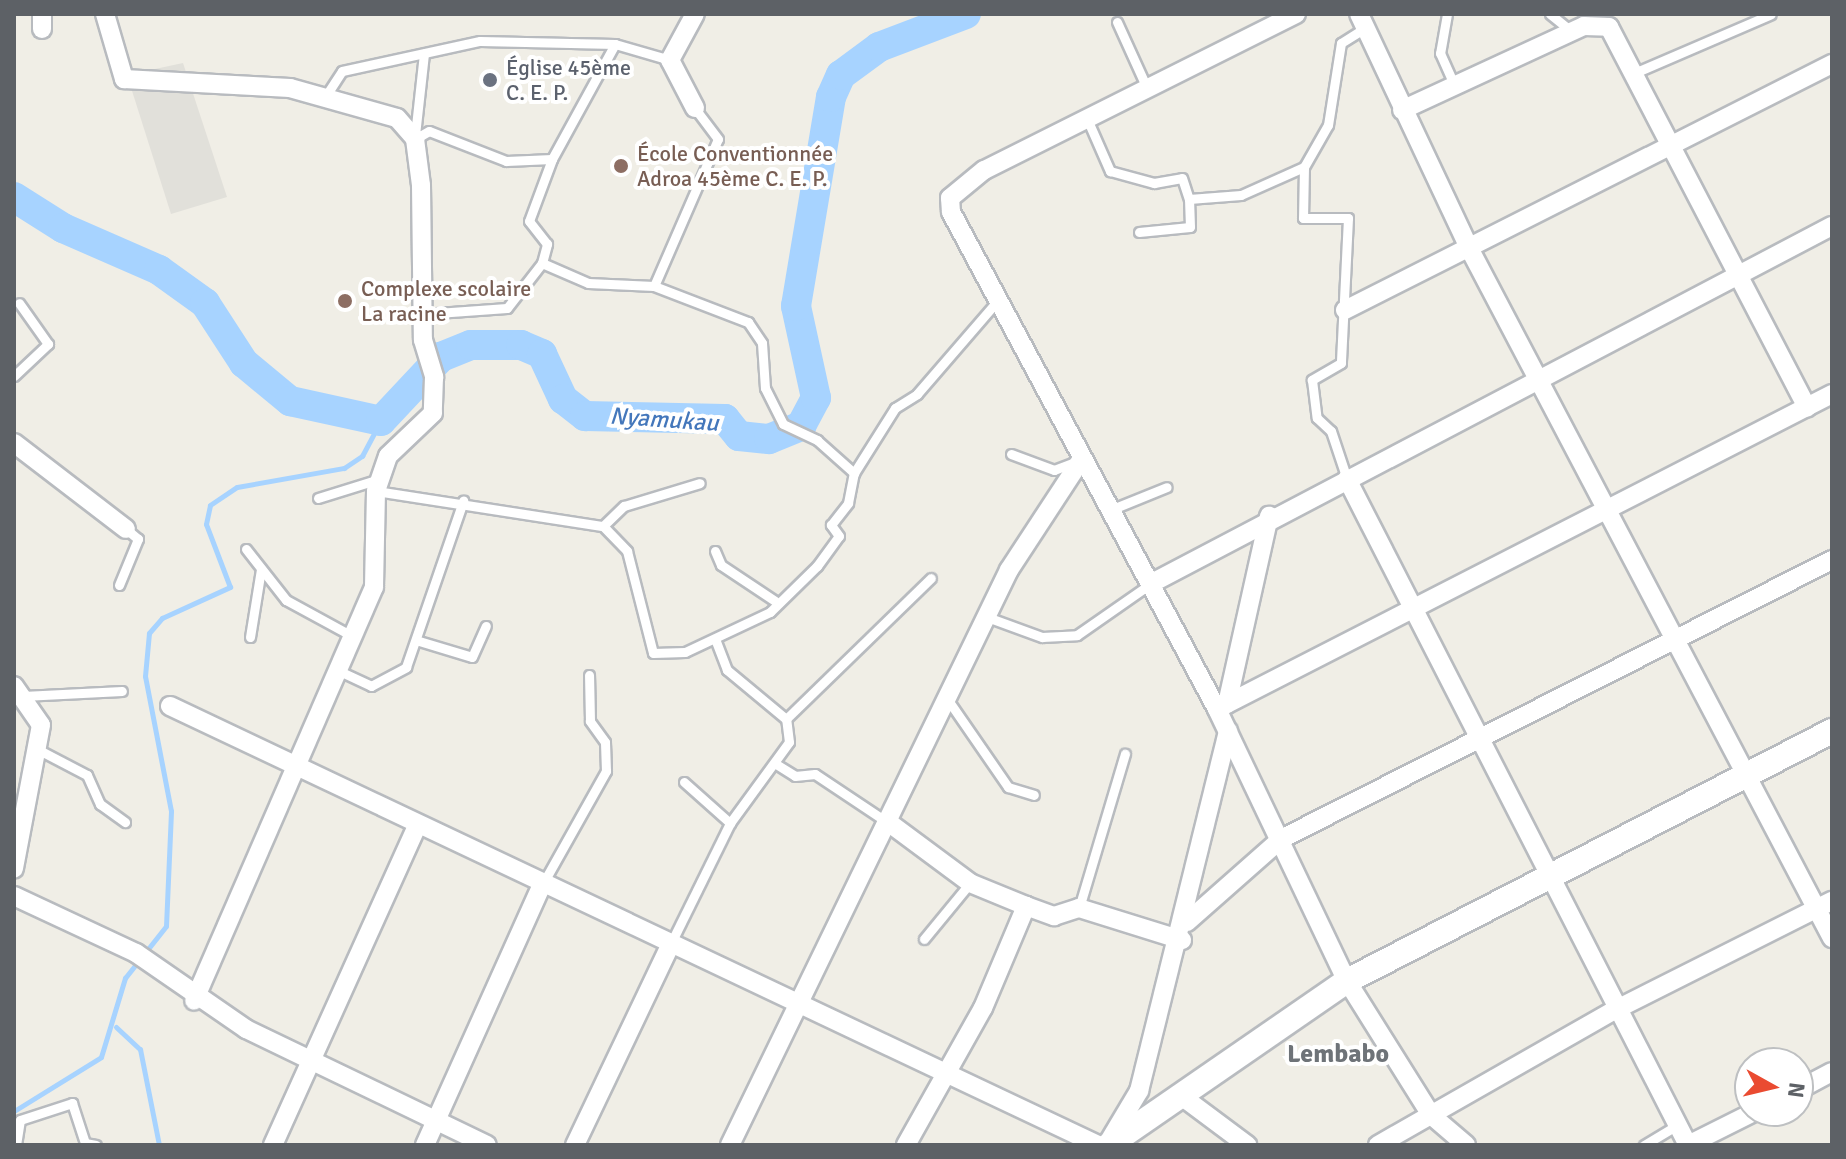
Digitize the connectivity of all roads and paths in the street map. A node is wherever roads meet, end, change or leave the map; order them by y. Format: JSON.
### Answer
{"nodes":[{"id":1,"x":105,"y":14,"type":"edge"},
{"id":2,"x":695,"y":14,"type":"edge"},
{"id":3,"x":1296,"y":14,"type":"edge"},
{"id":4,"x":1447,"y":14,"type":"edge"},
{"id":5,"x":1550,"y":14,"type":"edge"},
{"id":6,"x":1771,"y":14,"type":"edge"},
{"id":7,"x":1362,"y":21,"type":"edge"},
{"id":8,"x":1117,"y":22,"type":"dead end"},
{"id":9,"x":1572,"y":32,"type":"junction"},
{"id":10,"x":615,"y":44,"type":"junction"},
{"id":11,"x":424,"y":53,"type":"junction"},
{"id":12,"x":670,"y":60,"type":"junction"},
{"id":13,"x":1832,"y":64,"type":"edge"},
{"id":14,"x":1632,"y":74,"type":"junction"},
{"id":15,"x":1455,"y":86,"type":"junction"},
{"id":16,"x":1148,"y":91,"type":"junction"},
{"id":17,"x":327,"y":94,"type":"junction"},
{"id":18,"x":695,"y":108,"type":"joint"},
{"id":19,"x":1402,"y":110,"type":"junction"},
{"id":20,"x":1088,"y":121,"type":"junction"},
{"id":21,"x":415,"y":139,"type":"junction"},
{"id":22,"x":1672,"y":147,"type":"junction"},
{"id":23,"x":552,"y":159,"type":"junction"},
{"id":24,"x":1304,"y":167,"type":"junction"},
{"id":25,"x":1189,"y":199,"type":"junction"},
{"id":26,"x":1832,"y":226,"type":"edge"},
{"id":27,"x":1139,"y":232,"type":"dead end"},
{"id":28,"x":1468,"y":246,"type":"junction"},
{"id":29,"x":542,"y":263,"type":"junction"},
{"id":30,"x":1738,"y":275,"type":"junction"},
{"id":31,"x":654,"y":286,"type":"junction"},
{"id":32,"x":1001,"y":298,"type":"junction"},
{"id":33,"x":19,"y":303,"type":"dead end"},
{"id":34,"x":1345,"y":310,"type":"junction"},
{"id":35,"x":423,"y":314,"type":"junction"},
{"id":36,"x":14,"y":376,"type":"edge"},
{"id":37,"x":1543,"y":379,"type":"junction"},
{"id":38,"x":1832,"y":394,"type":"edge"},
{"id":39,"x":1807,"y":408,"type":"junction"},
{"id":40,"x":14,"y":443,"type":"edge"},
{"id":41,"x":1011,"y":454,"type":"dead end"},
{"id":42,"x":1081,"y":460,"type":"junction"},
{"id":43,"x":854,"y":473,"type":"junction"},
{"id":44,"x":1347,"y":479,"type":"junction"},
{"id":45,"x":700,"y":483,"type":"dead end"},
{"id":46,"x":377,"y":485,"type":"junction"},
{"id":47,"x":1167,"y":487,"type":"dead end"},
{"id":48,"x":318,"y":498,"type":"dead end"},
{"id":49,"x":463,"y":501,"type":"junction"},
{"id":50,"x":1110,"y":510,"type":"junction"},
{"id":51,"x":1609,"y":511,"type":"junction"},
{"id":52,"x":1269,"y":516,"type":"junction"},
{"id":53,"x":603,"y":526,"type":"junction"},
{"id":54,"x":126,"y":529,"type":"joint"},
{"id":55,"x":246,"y":549,"type":"dead end"},
{"id":56,"x":715,"y":551,"type":"dead end"},
{"id":57,"x":1832,"y":560,"type":"edge"},
{"id":58,"x":261,"y":569,"type":"junction"},
{"id":59,"x":931,"y":578,"type":"dead end"},
{"id":60,"x":1150,"y":584,"type":"junction"},
{"id":61,"x":119,"y":585,"type":"dead end"},
{"id":62,"x":775,"y":601,"type":"junction"},
{"id":63,"x":1413,"y":612,"type":"junction"},
{"id":64,"x":987,"y":617,"type":"junction"},
{"id":65,"x":486,"y":626,"type":"dead end"},
{"id":66,"x":352,"y":636,"type":"junction"},
{"id":67,"x":250,"y":637,"type":"dead end"},
{"id":68,"x":419,"y":641,"type":"junction"},
{"id":69,"x":716,"y":641,"type":"junction"},
{"id":70,"x":1677,"y":641,"type":"junction"},
{"id":71,"x":334,"y":668,"type":"junction"},
{"id":72,"x":589,"y":675,"type":"dead end"},
{"id":73,"x":19,"y":691,"type":"edge"},
{"id":74,"x":122,"y":691,"type":"dead end"},
{"id":75,"x":948,"y":700,"type":"junction"},
{"id":76,"x":170,"y":706,"type":"dead end"},
{"id":77,"x":1222,"y":706,"type":"junction"},
{"id":78,"x":786,"y":719,"type":"junction"},
{"id":79,"x":1228,"y":731,"type":"junction"},
{"id":80,"x":1832,"y":731,"type":"edge"},
{"id":81,"x":1476,"y":742,"type":"junction"},
{"id":82,"x":39,"y":750,"type":"junction"},
{"id":83,"x":1125,"y":754,"type":"dead end"},
{"id":84,"x":293,"y":763,"type":"junction"},
{"id":85,"x":776,"y":764,"type":"junction"},
{"id":86,"x":32,"y":769,"type":"junction"},
{"id":87,"x":1745,"y":776,"type":"junction"},
{"id":88,"x":684,"y":782,"type":"dead end"},
{"id":89,"x":14,"y":787,"type":"edge"},
{"id":90,"x":1034,"y":795,"type":"dead end"},
{"id":91,"x":125,"y":822,"type":"dead end"},
{"id":92,"x":888,"y":822,"type":"junction"},
{"id":93,"x":730,"y":823,"type":"junction"},
{"id":94,"x":417,"y":826,"type":"junction"},
{"id":95,"x":1281,"y":839,"type":"junction"},
{"id":96,"x":14,"y":868,"type":"edge"},
{"id":97,"x":1550,"y":878,"type":"junction"},
{"id":98,"x":970,"y":883,"type":"junction"},
{"id":99,"x":542,"y":885,"type":"junction"},
{"id":100,"x":14,"y":896,"type":"edge"},
{"id":101,"x":1825,"y":905,"type":"edge"},
{"id":102,"x":1026,"y":906,"type":"junction"},
{"id":103,"x":1079,"y":908,"type":"junction"},
{"id":104,"x":1184,"y":931,"type":"junction"},
{"id":105,"x":1832,"y":938,"type":"edge"},
{"id":106,"x":924,"y":939,"type":"dead end"},
{"id":107,"x":669,"y":948,"type":"junction"},
{"id":108,"x":1347,"y":981,"type":"junction"},
{"id":109,"x":194,"y":1000,"type":"junction"},
{"id":110,"x":798,"y":1003,"type":"junction"},
{"id":111,"x":1615,"y":1010,"type":"junction"},
{"id":112,"x":310,"y":1061,"type":"junction"},
{"id":113,"x":943,"y":1072,"type":"junction"},
{"id":114,"x":1832,"y":1072,"type":"edge"},
{"id":115,"x":1814,"y":1082,"type":"edge"},
{"id":116,"x":1180,"y":1095,"type":"junction"},
{"id":117,"x":1431,"y":1115,"type":"junction"},
{"id":118,"x":436,"y":1120,"type":"junction"},
{"id":119,"x":1734,"y":1122,"type":"edge"},
{"id":120,"x":1679,"y":1124,"type":"junction"},
{"id":121,"x":16,"y":1145,"type":"edge"},
{"id":122,"x":96,"y":1145,"type":"edge"},
{"id":123,"x":273,"y":1145,"type":"edge"},
{"id":124,"x":425,"y":1145,"type":"edge"},
{"id":125,"x":487,"y":1145,"type":"edge"},
{"id":126,"x":575,"y":1145,"type":"edge"},
{"id":127,"x":730,"y":1145,"type":"edge"},
{"id":128,"x":906,"y":1145,"type":"edge"},
{"id":129,"x":1098,"y":1145,"type":"edge"},
{"id":130,"x":1108,"y":1145,"type":"edge"},
{"id":131,"x":1247,"y":1145,"type":"edge"},
{"id":132,"x":1378,"y":1145,"type":"edge"},
{"id":133,"x":1466,"y":1145,"type":"edge"},
{"id":134,"x":1644,"y":1145,"type":"edge"}],
"edges":[{"from":1,"to":17,"type":"street"},
{"from":2,"to":12,"type":"street"},
{"from":3,"to":16,"type":"street"},
{"from":4,"to":15,"type":"lane"},
{"from":5,"to":9,"type":"lane"},
{"from":6,"to":14,"type":"lane"},
{"from":7,"to":19,"type":"street"},
{"from":7,"to":24,"type":"lane"},
{"from":8,"to":16,"type":"lane"},
{"from":9,"to":14,"type":"street"},
{"from":9,"to":15,"type":"street"},
{"from":10,"to":11,"type":"lane"},
{"from":10,"to":12,"type":"lane"},
{"from":10,"to":23,"type":"lane"},
{"from":11,"to":17,"type":"lane"},
{"from":11,"to":21,"type":"lane"},
{"from":12,"to":18,"type":"street"},
{"from":13,"to":22,"type":"street"},
{"from":14,"to":22,"type":"street"},
{"from":15,"to":19,"type":"street"},
{"from":16,"to":20,"type":"street"},
{"from":17,"to":21,"type":"street"},
{"from":18,"to":31,"type":"lane"},
{"from":19,"to":28,"type":"street"},
{"from":20,"to":25,"type":"lane"},
{"from":20,"to":32,"type":"street"},
{"from":21,"to":23,"type":"lane"},
{"from":21,"to":35,"type":"street"},
{"from":22,"to":28,"type":"street"},
{"from":22,"to":30,"type":"street"},
{"from":23,"to":29,"type":"lane"},
{"from":24,"to":25,"type":"lane"},
{"from":24,"to":34,"type":"lane"},
{"from":25,"to":27,"type":"lane"},
{"from":26,"to":30,"type":"street"},
{"from":28,"to":34,"type":"street"},
{"from":28,"to":37,"type":"street"},
{"from":29,"to":31,"type":"lane"},
{"from":29,"to":35,"type":"lane"},
{"from":30,"to":37,"type":"street"},
{"from":30,"to":39,"type":"street"},
{"from":31,"to":43,"type":"lane"},
{"from":32,"to":42,"type":"street"},
{"from":32,"to":43,"type":"lane"},
{"from":33,"to":36,"type":"lane"},
{"from":34,"to":44,"type":"lane"},
{"from":35,"to":46,"type":"street"},
{"from":37,"to":44,"type":"street"},
{"from":37,"to":51,"type":"street"},
{"from":38,"to":39,"type":"street"},
{"from":39,"to":51,"type":"street"},
{"from":40,"to":54,"type":"street"},
{"from":41,"to":42,"type":"lane"},
{"from":42,"to":50,"type":"street"},
{"from":42,"to":64,"type":"street"},
{"from":43,"to":62,"type":"lane"},
{"from":44,"to":52,"type":"street"},
{"from":44,"to":63,"type":"street"},
{"from":45,"to":53,"type":"lane"},
{"from":46,"to":48,"type":"lane"},
{"from":46,"to":49,"type":"lane"},
{"from":46,"to":66,"type":"street"},
{"from":47,"to":50,"type":"lane"},
{"from":49,"to":53,"type":"lane"},
{"from":49,"to":68,"type":"lane"},
{"from":50,"to":60,"type":"street"},
{"from":51,"to":63,"type":"street"},
{"from":51,"to":70,"type":"street"},
{"from":52,"to":60,"type":"street"},
{"from":52,"to":77,"type":"street"},
{"from":53,"to":69,"type":"lane"},
{"from":54,"to":61,"type":"lane"},
{"from":55,"to":58,"type":"lane"},
{"from":56,"to":62,"type":"lane"},
{"from":57,"to":70,"type":"street"},
{"from":58,"to":66,"type":"lane"},
{"from":58,"to":67,"type":"lane"},
{"from":59,"to":78,"type":"lane"},
{"from":60,"to":64,"type":"lane"},
{"from":60,"to":77,"type":"street"},
{"from":62,"to":69,"type":"lane"},
{"from":63,"to":77,"type":"street"},
{"from":63,"to":81,"type":"street"},
{"from":64,"to":75,"type":"street"},
{"from":65,"to":68,"type":"lane"},
{"from":66,"to":71,"type":"street"},
{"from":68,"to":71,"type":"lane"},
{"from":69,"to":78,"type":"lane"},
{"from":70,"to":81,"type":"street"},
{"from":70,"to":87,"type":"street"},
{"from":71,"to":84,"type":"street"},
{"from":72,"to":99,"type":"lane"},
{"from":73,"to":74,"type":"lane"},
{"from":73,"to":82,"type":"street"},
{"from":75,"to":90,"type":"lane"},
{"from":75,"to":92,"type":"street"},
{"from":76,"to":84,"type":"street"},
{"from":77,"to":79,"type":"street"},
{"from":78,"to":85,"type":"lane"},
{"from":79,"to":95,"type":"street"},
{"from":79,"to":104,"type":"street"},
{"from":80,"to":87,"type":"street"},
{"from":81,"to":95,"type":"street"},
{"from":81,"to":97,"type":"street"},
{"from":82,"to":86,"type":"street"},
{"from":82,"to":91,"type":"lane"},
{"from":83,"to":103,"type":"lane"},
{"from":84,"to":94,"type":"street"},
{"from":84,"to":109,"type":"street"},
{"from":85,"to":92,"type":"lane"},
{"from":85,"to":93,"type":"lane"},
{"from":86,"to":89,"type":"street"},
{"from":86,"to":96,"type":"street"},
{"from":87,"to":97,"type":"street"},
{"from":87,"to":101,"type":"street"},
{"from":88,"to":93,"type":"lane"},
{"from":92,"to":98,"type":"street"},
{"from":92,"to":110,"type":"street"},
{"from":93,"to":107,"type":"lane"},
{"from":94,"to":99,"type":"street"},
{"from":94,"to":112,"type":"street"},
{"from":95,"to":104,"type":"street"},
{"from":95,"to":108,"type":"street"},
{"from":97,"to":108,"type":"street"},
{"from":97,"to":111,"type":"street"},
{"from":98,"to":102,"type":"street"},
{"from":98,"to":106,"type":"lane"},
{"from":99,"to":107,"type":"street"},
{"from":99,"to":118,"type":"street"},
{"from":100,"to":109,"type":"street"},
{"from":101,"to":105,"type":"street"},
{"from":101,"to":111,"type":"street"},
{"from":102,"to":103,"type":"street"},
{"from":102,"to":113,"type":"street"},
{"from":103,"to":104,"type":"street"},
{"from":104,"to":130,"type":"street"},
{"from":107,"to":110,"type":"street"},
{"from":107,"to":126,"type":"street"},
{"from":108,"to":116,"type":"street"},
{"from":108,"to":117,"type":"street"},
{"from":109,"to":112,"type":"street"},
{"from":110,"to":113,"type":"street"},
{"from":110,"to":127,"type":"street"},
{"from":111,"to":117,"type":"street"},
{"from":111,"to":120,"type":"street"},
{"from":112,"to":118,"type":"street"},
{"from":112,"to":123,"type":"street"},
{"from":113,"to":128,"type":"street"},
{"from":113,"to":129,"type":"street"},
{"from":114,"to":115,"type":"street"},
{"from":116,"to":130,"type":"street"},
{"from":116,"to":131,"type":"street"},
{"from":117,"to":132,"type":"street"},
{"from":117,"to":133,"type":"street"},
{"from":118,"to":124,"type":"street"},
{"from":118,"to":125,"type":"street"},
{"from":119,"to":120,"type":"street"},
{"from":120,"to":134,"type":"lane"},
{"from":121,"to":122,"type":"lane"}]}
